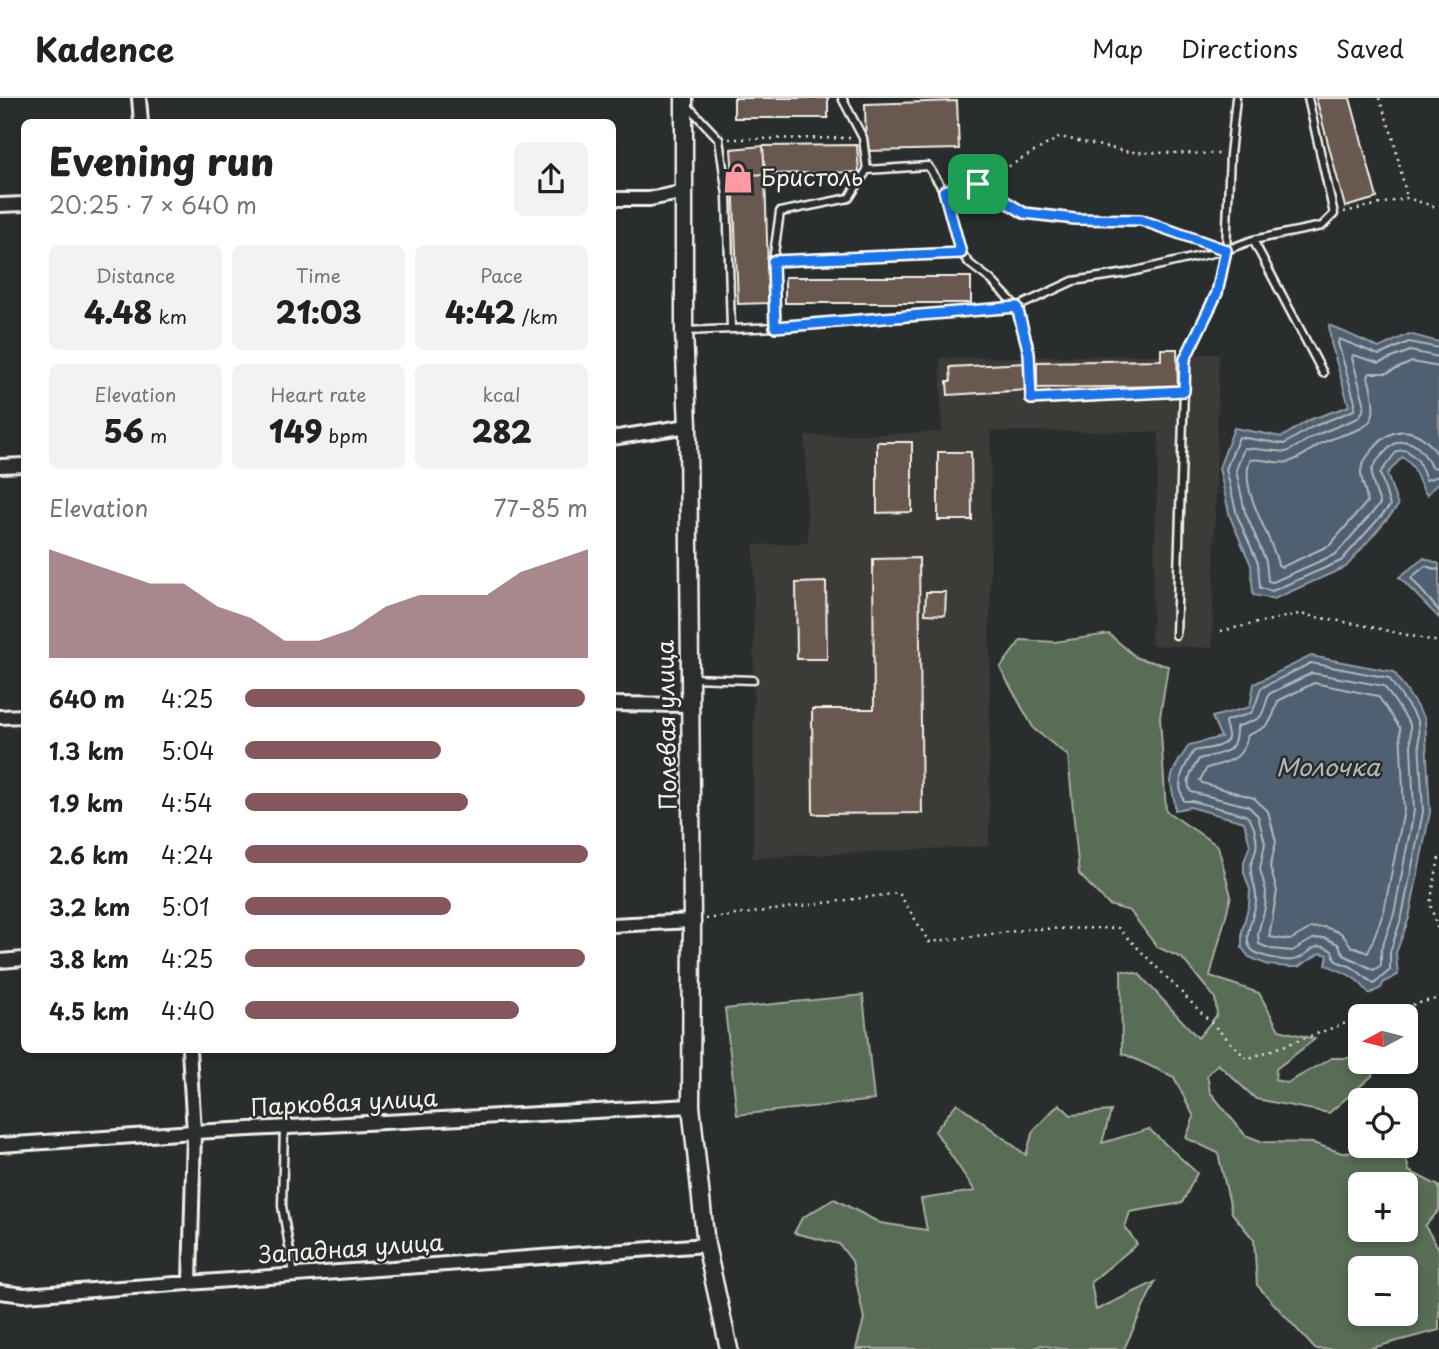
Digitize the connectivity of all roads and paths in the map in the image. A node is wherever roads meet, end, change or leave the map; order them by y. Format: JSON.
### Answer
{"nodes":[{"id":1,"x":139,"y":98,"type":"edge"},
{"id":2,"x":842,"y":98,"type":"edge"},
{"id":3,"x":1236,"y":98,"type":"edge"},
{"id":4,"x":1308,"y":98,"type":"edge"},
{"id":5,"x":1379,"y":98,"type":"edge"},
{"id":6,"x":684,"y":100,"type":"edge"},
{"id":7,"x":141,"y":119,"type":"edge"},
{"id":8,"x":863,"y":138,"type":"junction"},
{"id":9,"x":719,"y":139,"type":"junction"},
{"id":10,"x":1230,"y":155,"type":"junction"},
{"id":11,"x":867,"y":170,"type":"junction"},
{"id":12,"x":978,"y":184,"type":"junction"},
{"id":13,"x":944,"y":191,"type":"junction"},
{"id":14,"x":685,"y":192,"type":"junction"},
{"id":15,"x":1407,"y":198,"type":"junction"},
{"id":16,"x":616,"y":199,"type":"edge"},
{"id":17,"x":21,"y":204,"type":"edge"},
{"id":18,"x":0,"y":205,"type":"edge"},
{"id":19,"x":1439,"y":208,"type":"edge"},
{"id":20,"x":1334,"y":214,"type":"junction"},
{"id":21,"x":1253,"y":240,"type":"junction"},
{"id":22,"x":1226,"y":250,"type":"junction"},
{"id":23,"x":961,"y":253,"type":"junction"},
{"id":24,"x":773,"y":261,"type":"junction"},
{"id":25,"x":1017,"y":307,"type":"junction"},
{"id":26,"x":775,"y":327,"type":"junction"},
{"id":27,"x":731,"y":328,"type":"junction"},
{"id":28,"x":684,"y":331,"type":"junction"},
{"id":29,"x":1323,"y":373,"type":"dead end"},
{"id":30,"x":1184,"y":391,"type":"junction"},
{"id":31,"x":688,"y":426,"type":"junction"},
{"id":32,"x":616,"y":437,"type":"edge"},
{"id":33,"x":21,"y":465,"type":"edge"},
{"id":34,"x":0,"y":466,"type":"edge"},
{"id":35,"x":1221,"y":631,"type":"dead end"},
{"id":36,"x":1176,"y":635,"type":"dead end"},
{"id":37,"x":1439,"y":642,"type":"edge"},
{"id":38,"x":689,"y":678,"type":"junction"},
{"id":39,"x":754,"y":680,"type":"dead end"},
{"id":40,"x":616,"y":704,"type":"edge"},
{"id":41,"x":689,"y":705,"type":"junction"},
{"id":42,"x":21,"y":716,"type":"edge"},
{"id":43,"x":0,"y":717,"type":"edge"},
{"id":44,"x":1439,"y":858,"type":"edge"},
{"id":45,"x":692,"y":920,"type":"junction"},
{"id":46,"x":616,"y":925,"type":"edge"},
{"id":47,"x":1439,"y":933,"type":"edge"},
{"id":48,"x":21,"y":959,"type":"edge"},
{"id":49,"x":0,"y":961,"type":"edge"},
{"id":50,"x":1439,"y":998,"type":"edge"},
{"id":51,"x":1416,"y":1004,"type":"edge"},
{"id":52,"x":1348,"y":1022,"type":"edge"},
{"id":53,"x":189,"y":1053,"type":"edge"},
{"id":54,"x":691,"y":1106,"type":"junction"},
{"id":55,"x":284,"y":1128,"type":"junction"},
{"id":56,"x":194,"y":1132,"type":"junction"},
{"id":57,"x":0,"y":1145,"type":"edge"},
{"id":58,"x":706,"y":1244,"type":"junction"},
{"id":59,"x":293,"y":1274,"type":"junction"},
{"id":60,"x":190,"y":1281,"type":"junction"},
{"id":61,"x":0,"y":1292,"type":"edge"},
{"id":62,"x":729,"y":1349,"type":"edge"}],
"edges":[{"from":1,"to":7,"type":"street"},
{"from":2,"to":8,"type":"lane"},
{"from":3,"to":10,"type":"lane"},
{"from":4,"to":20,"type":"lane"},
{"from":5,"to":15,"type":"path"},
{"from":6,"to":9,"type":"lane"},
{"from":6,"to":14,"type":"street","name":"Полевая улица"},
{"from":8,"to":9,"type":"path"},
{"from":8,"to":11,"type":"lane"},
{"from":9,"to":27,"type":"lane"},
{"from":10,"to":12,"type":"path"},
{"from":10,"to":22,"type":"lane"},
{"from":11,"to":13,"type":"lane"},
{"from":11,"to":24,"type":"lane"},
{"from":12,"to":13,"type":"path"},
{"from":12,"to":22,"type":"path"},
{"from":13,"to":23,"type":"lane"},
{"from":14,"to":16,"type":"street"},
{"from":14,"to":28,"type":"street","name":"Полевая улица"},
{"from":15,"to":19,"type":"path"},
{"from":15,"to":20,"type":"path"},
{"from":17,"to":18,"type":"street"},
{"from":20,"to":21,"type":"lane"},
{"from":21,"to":22,"type":"lane"},
{"from":21,"to":29,"type":"lane"},
{"from":22,"to":25,"type":"lane"},
{"from":22,"to":30,"type":"lane"},
{"from":23,"to":24,"type":"lane"},
{"from":23,"to":25,"type":"lane"},
{"from":24,"to":26,"type":"lane"},
{"from":25,"to":26,"type":"path"},
{"from":25,"to":30,"type":"lane"},
{"from":26,"to":27,"type":"lane"},
{"from":27,"to":28,"type":"lane"},
{"from":28,"to":31,"type":"street","name":"Полевая улица"},
{"from":30,"to":36,"type":"lane"},
{"from":31,"to":32,"type":"street"},
{"from":31,"to":38,"type":"street","name":"Полевая улица"},
{"from":33,"to":34,"type":"street"},
{"from":35,"to":37,"type":"path"},
{"from":38,"to":39,"type":"lane"},
{"from":38,"to":41,"type":"street","name":"Полевая улица"},
{"from":40,"to":41,"type":"street"},
{"from":41,"to":45,"type":"street","name":"Полевая улица"},
{"from":42,"to":43,"type":"street"},
{"from":44,"to":47,"type":"path"},
{"from":45,"to":46,"type":"street"},
{"from":45,"to":52,"type":"path"},
{"from":45,"to":54,"type":"street","name":"Полевая улица"},
{"from":48,"to":49,"type":"street"},
{"from":50,"to":51,"type":"path"},
{"from":53,"to":56,"type":"street"},
{"from":54,"to":55,"type":"street","name":"Парковая улица"},
{"from":54,"to":58,"type":"street","name":"Полевая улица"},
{"from":55,"to":56,"type":"street","name":"Парковая улица"},
{"from":55,"to":59,"type":"lane"},
{"from":56,"to":57,"type":"street","name":"Парковая улица"},
{"from":56,"to":60,"type":"street"},
{"from":58,"to":59,"type":"street","name":"Западная улица"},
{"from":58,"to":62,"type":"street","name":"Полевая улица"},
{"from":59,"to":60,"type":"street","name":"Западная улица"},
{"from":60,"to":61,"type":"street","name":"Западная улица"}]}
